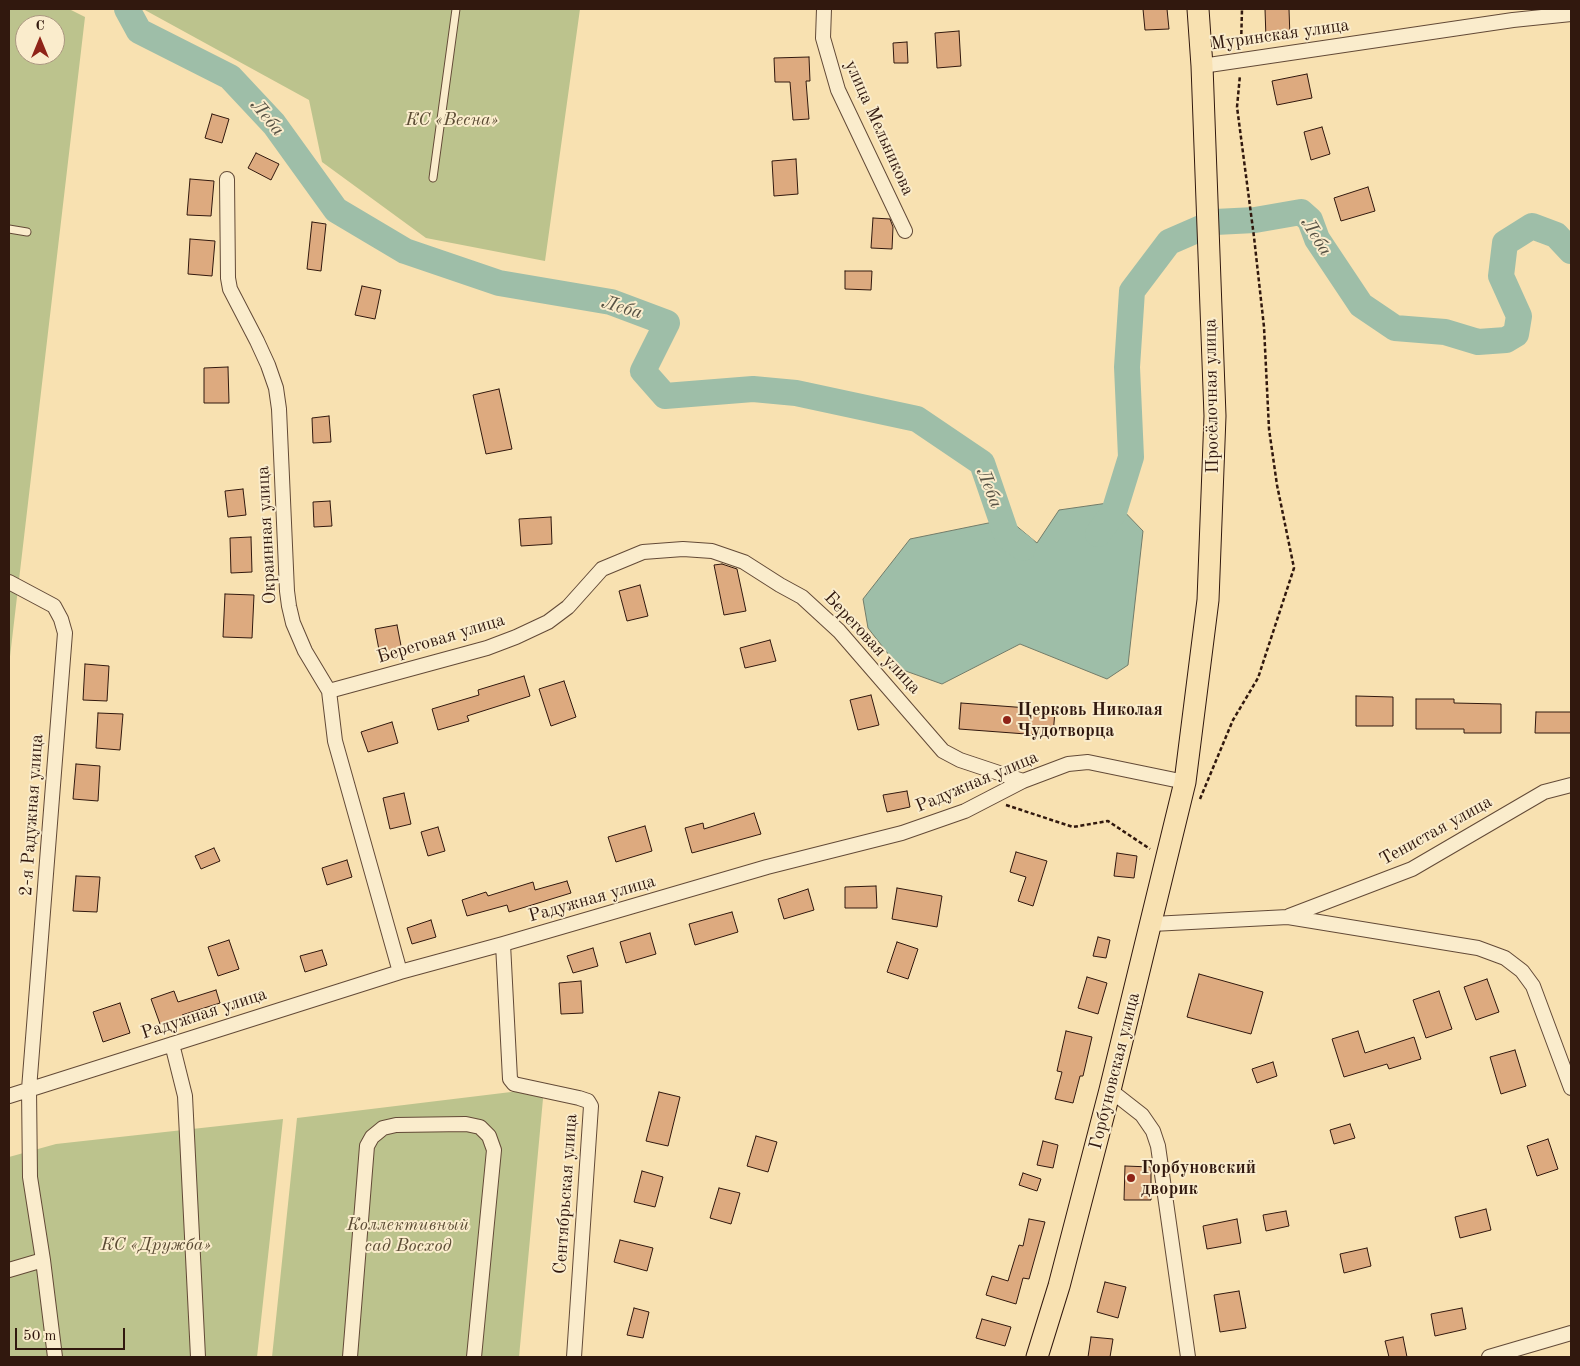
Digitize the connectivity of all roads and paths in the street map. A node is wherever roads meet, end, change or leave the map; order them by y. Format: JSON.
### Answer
{"nodes":[{"id":1,"x":456,"y":9,"type":"edge"},
{"id":2,"x":824,"y":9,"type":"edge"},
{"id":3,"x":1198,"y":9,"type":"edge"},
{"id":4,"x":1242,"y":9,"type":"edge"},
{"id":5,"x":1571,"y":14,"type":"edge"},
{"id":6,"x":1241,"y":60,"type":"junction"},
{"id":7,"x":1202,"y":66,"type":"junction"},
{"id":8,"x":433,"y":178,"type":"dead end"},
{"id":9,"x":227,"y":179,"type":"dead end"},
{"id":10,"x":9,"y":229,"type":"edge"},
{"id":11,"x":905,"y":231,"type":"dead end"},
{"id":12,"x":27,"y":232,"type":"dead end"},
{"id":13,"x":9,"y":582,"type":"edge"},
{"id":14,"x":329,"y":691,"type":"junction"},
{"id":15,"x":1023,"y":780,"type":"junction"},
{"id":16,"x":1185,"y":782,"type":"junction"},
{"id":17,"x":1571,"y":785,"type":"edge"},
{"id":18,"x":988,"y":799,"type":"junction"},
{"id":19,"x":1195,"y":801,"type":"dead end"},
{"id":20,"x":1167,"y":860,"type":"junction"},
{"id":21,"x":1288,"y":917,"type":"junction"},
{"id":22,"x":1152,"y":924,"type":"junction"},
{"id":23,"x":503,"y":944,"type":"junction"},
{"id":24,"x":400,"y":972,"type":"junction"},
{"id":25,"x":172,"y":1044,"type":"junction"},
{"id":26,"x":1571,"y":1088,"type":"edge"},
{"id":27,"x":29,"y":1089,"type":"junction"},
{"id":28,"x":1110,"y":1090,"type":"junction"},
{"id":29,"x":9,"y":1096,"type":"edge"},
{"id":30,"x":43,"y":1260,"type":"junction"},
{"id":31,"x":9,"y":1270,"type":"edge"},
{"id":32,"x":1571,"y":1333,"type":"edge"},
{"id":33,"x":55,"y":1357,"type":"edge"},
{"id":34,"x":198,"y":1357,"type":"edge"},
{"id":35,"x":350,"y":1357,"type":"edge"},
{"id":36,"x":474,"y":1357,"type":"edge"},
{"id":37,"x":574,"y":1357,"type":"edge"},
{"id":38,"x":1037,"y":1357,"type":"edge"},
{"id":39,"x":1188,"y":1357,"type":"edge"},
{"id":40,"x":1489,"y":1357,"type":"edge"}],
"edges":[{"from":1,"to":8,"type":"lane"},
{"from":2,"to":11,"type":"street","name":"улица Мельникова"},
{"from":3,"to":7,"type":"main road","name":"Просёлочная улица"},
{"from":4,"to":6,"type":"path"},
{"from":5,"to":6,"type":"street","name":"Муринская улица"},
{"from":6,"to":7,"type":"street","name":"Муринская улица"},
{"from":6,"to":19,"type":"path"},
{"from":7,"to":16,"type":"main road","name":"Просёлочная улица"},
{"from":9,"to":14,"type":"street","name":"Окраинная улица"},
{"from":10,"to":12,"type":"lane"},
{"from":13,"to":27,"type":"street","name":"2-я Радужная улица"},
{"from":14,"to":15,"type":"street","name":"Береговая улица"},
{"from":14,"to":24,"type":"street","name":"Окраинная улица"},
{"from":15,"to":16,"type":"street","name":"Радужная улица"},
{"from":15,"to":18,"type":"street","name":"Радужная улица"},
{"from":16,"to":20,"type":"main road","name":"Горбуновская улица"},
{"from":17,"to":21,"type":"street","name":"Тенистая улица"},
{"from":18,"to":20,"type":"path"},
{"from":18,"to":23,"type":"street","name":"Радужная улица"},
{"from":20,"to":22,"type":"main road","name":"Горбуновская улица"},
{"from":21,"to":22,"type":"street"},
{"from":21,"to":26,"type":"street"},
{"from":22,"to":28,"type":"main road","name":"Горбуновская улица"},
{"from":23,"to":24,"type":"street","name":"Радужная улица"},
{"from":23,"to":37,"type":"street","name":"Сентябрьская улица"},
{"from":24,"to":25,"type":"street","name":"Радужная улица"},
{"from":25,"to":27,"type":"street","name":"Радужная улица"},
{"from":25,"to":34,"type":"street"},
{"from":27,"to":29,"type":"street","name":"Радужная улица"},
{"from":27,"to":30,"type":"street","name":"2-я Радужная улица"},
{"from":28,"to":38,"type":"main road","name":"Горбуновская улица"},
{"from":28,"to":39,"type":"street"},
{"from":30,"to":31,"type":"street"},
{"from":30,"to":33,"type":"street","name":"2-я Радужная улица"},
{"from":32,"to":40,"type":"street"},
{"from":35,"to":36,"type":"street"}]}
